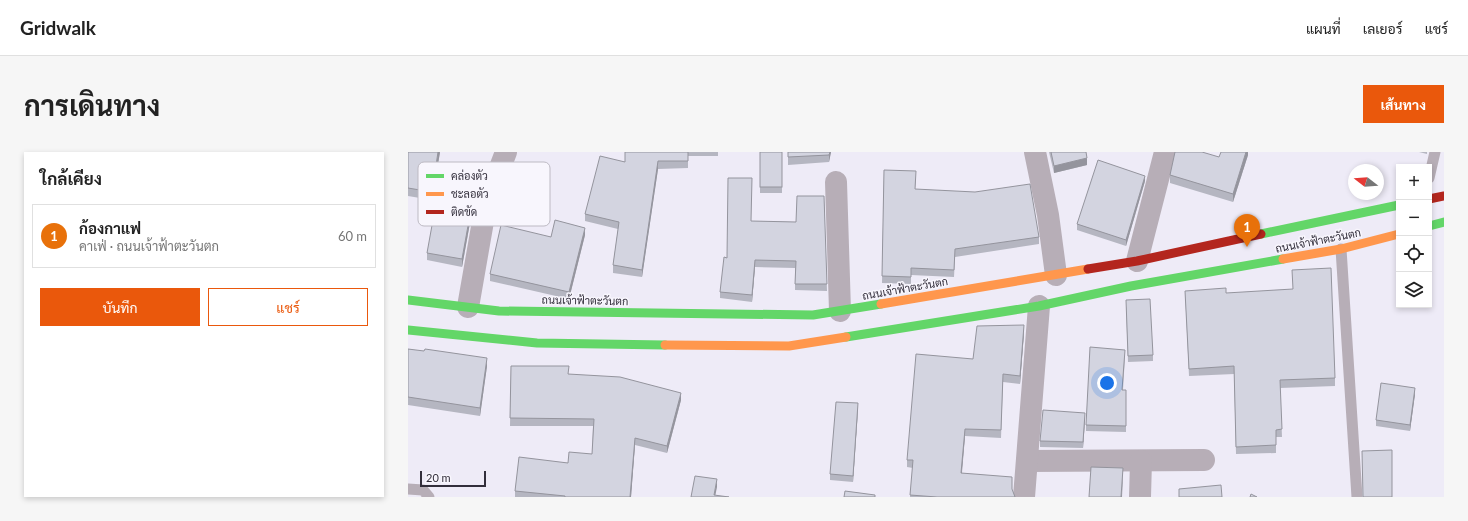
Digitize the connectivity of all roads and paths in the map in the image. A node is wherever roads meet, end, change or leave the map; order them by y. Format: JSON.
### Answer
{"nodes":[{"id":1,"x":506,"y":152,"type":"edge"},
{"id":2,"x":1035,"y":152,"type":"edge"},
{"id":3,"x":1165,"y":152,"type":"edge"},
{"id":4,"x":1435,"y":152,"type":"edge"},
{"id":5,"x":502,"y":162,"type":"edge"},
{"id":6,"x":1432,"y":165,"type":"edge"},
{"id":7,"x":836,"y":182,"type":"dead end"},
{"id":8,"x":1444,"y":196,"type":"edge"},
{"id":9,"x":1432,"y":198,"type":"edge"},
{"id":10,"x":1396,"y":206,"type":"edge"},
{"id":11,"x":1444,"y":222,"type":"edge"},
{"id":12,"x":1432,"y":225,"type":"edge"},
{"id":13,"x":482,"y":226,"type":"edge"},
{"id":14,"x":1396,"y":235,"type":"edge"},
{"id":15,"x":1341,"y":249,"type":"junction"},
{"id":16,"x":1137,"y":261,"type":"junction"},
{"id":17,"x":1056,"y":275,"type":"junction"},
{"id":18,"x":408,"y":300,"type":"edge"},
{"id":19,"x":1040,"y":306,"type":"junction"},
{"id":20,"x":468,"y":307,"type":"junction"},
{"id":21,"x":840,"y":311,"type":"junction"},
{"id":22,"x":408,"y":330,"type":"edge"},
{"id":23,"x":1204,"y":460,"type":"dead end"},
{"id":24,"x":1027,"y":461,"type":"junction"},
{"id":25,"x":1140,"y":461,"type":"junction"},
{"id":26,"x":408,"y":489,"type":"edge"},
{"id":27,"x":429,"y":497,"type":"edge"},
{"id":28,"x":1024,"y":497,"type":"edge"},
{"id":29,"x":1140,"y":497,"type":"edge"},
{"id":30,"x":1357,"y":497,"type":"edge"}],
"edges":[{"from":1,"to":5,"type":"street"},
{"from":2,"to":17,"type":"street"},
{"from":3,"to":16,"type":"street"},
{"from":4,"to":6,"type":"lane"},
{"from":7,"to":21,"type":"street"},
{"from":8,"to":9,"type":"main road"},
{"from":10,"to":16,"type":"main road","name":"ถนนเจ้าฟ้าตะวันตก"},
{"from":11,"to":12,"type":"main road"},
{"from":13,"to":20,"type":"street"},
{"from":14,"to":15,"type":"main road","name":"ถนนเจ้าฟ้าตะวันตก"},
{"from":15,"to":19,"type":"main road","name":"ถนนเจ้าฟ้าตะวันตก"},
{"from":15,"to":30,"type":"lane"},
{"from":16,"to":17,"type":"main road","name":"ถนนเจ้าฟ้าตะวันตก"},
{"from":17,"to":21,"type":"main road","name":"ถนนเจ้าฟ้าตะวันตก"},
{"from":18,"to":20,"type":"main road","name":"ถนนเจ้าฟ้าตะวันตก"},
{"from":19,"to":22,"type":"main road","name":"ถนนเจ้าฟ้าตะวันตก"},
{"from":19,"to":24,"type":"street"},
{"from":20,"to":21,"type":"main road","name":"ถนนเจ้าฟ้าตะวันตก"},
{"from":23,"to":25,"type":"street"},
{"from":24,"to":25,"type":"street"},
{"from":24,"to":28,"type":"street"},
{"from":25,"to":29,"type":"street"},
{"from":26,"to":27,"type":"lane"}]}
